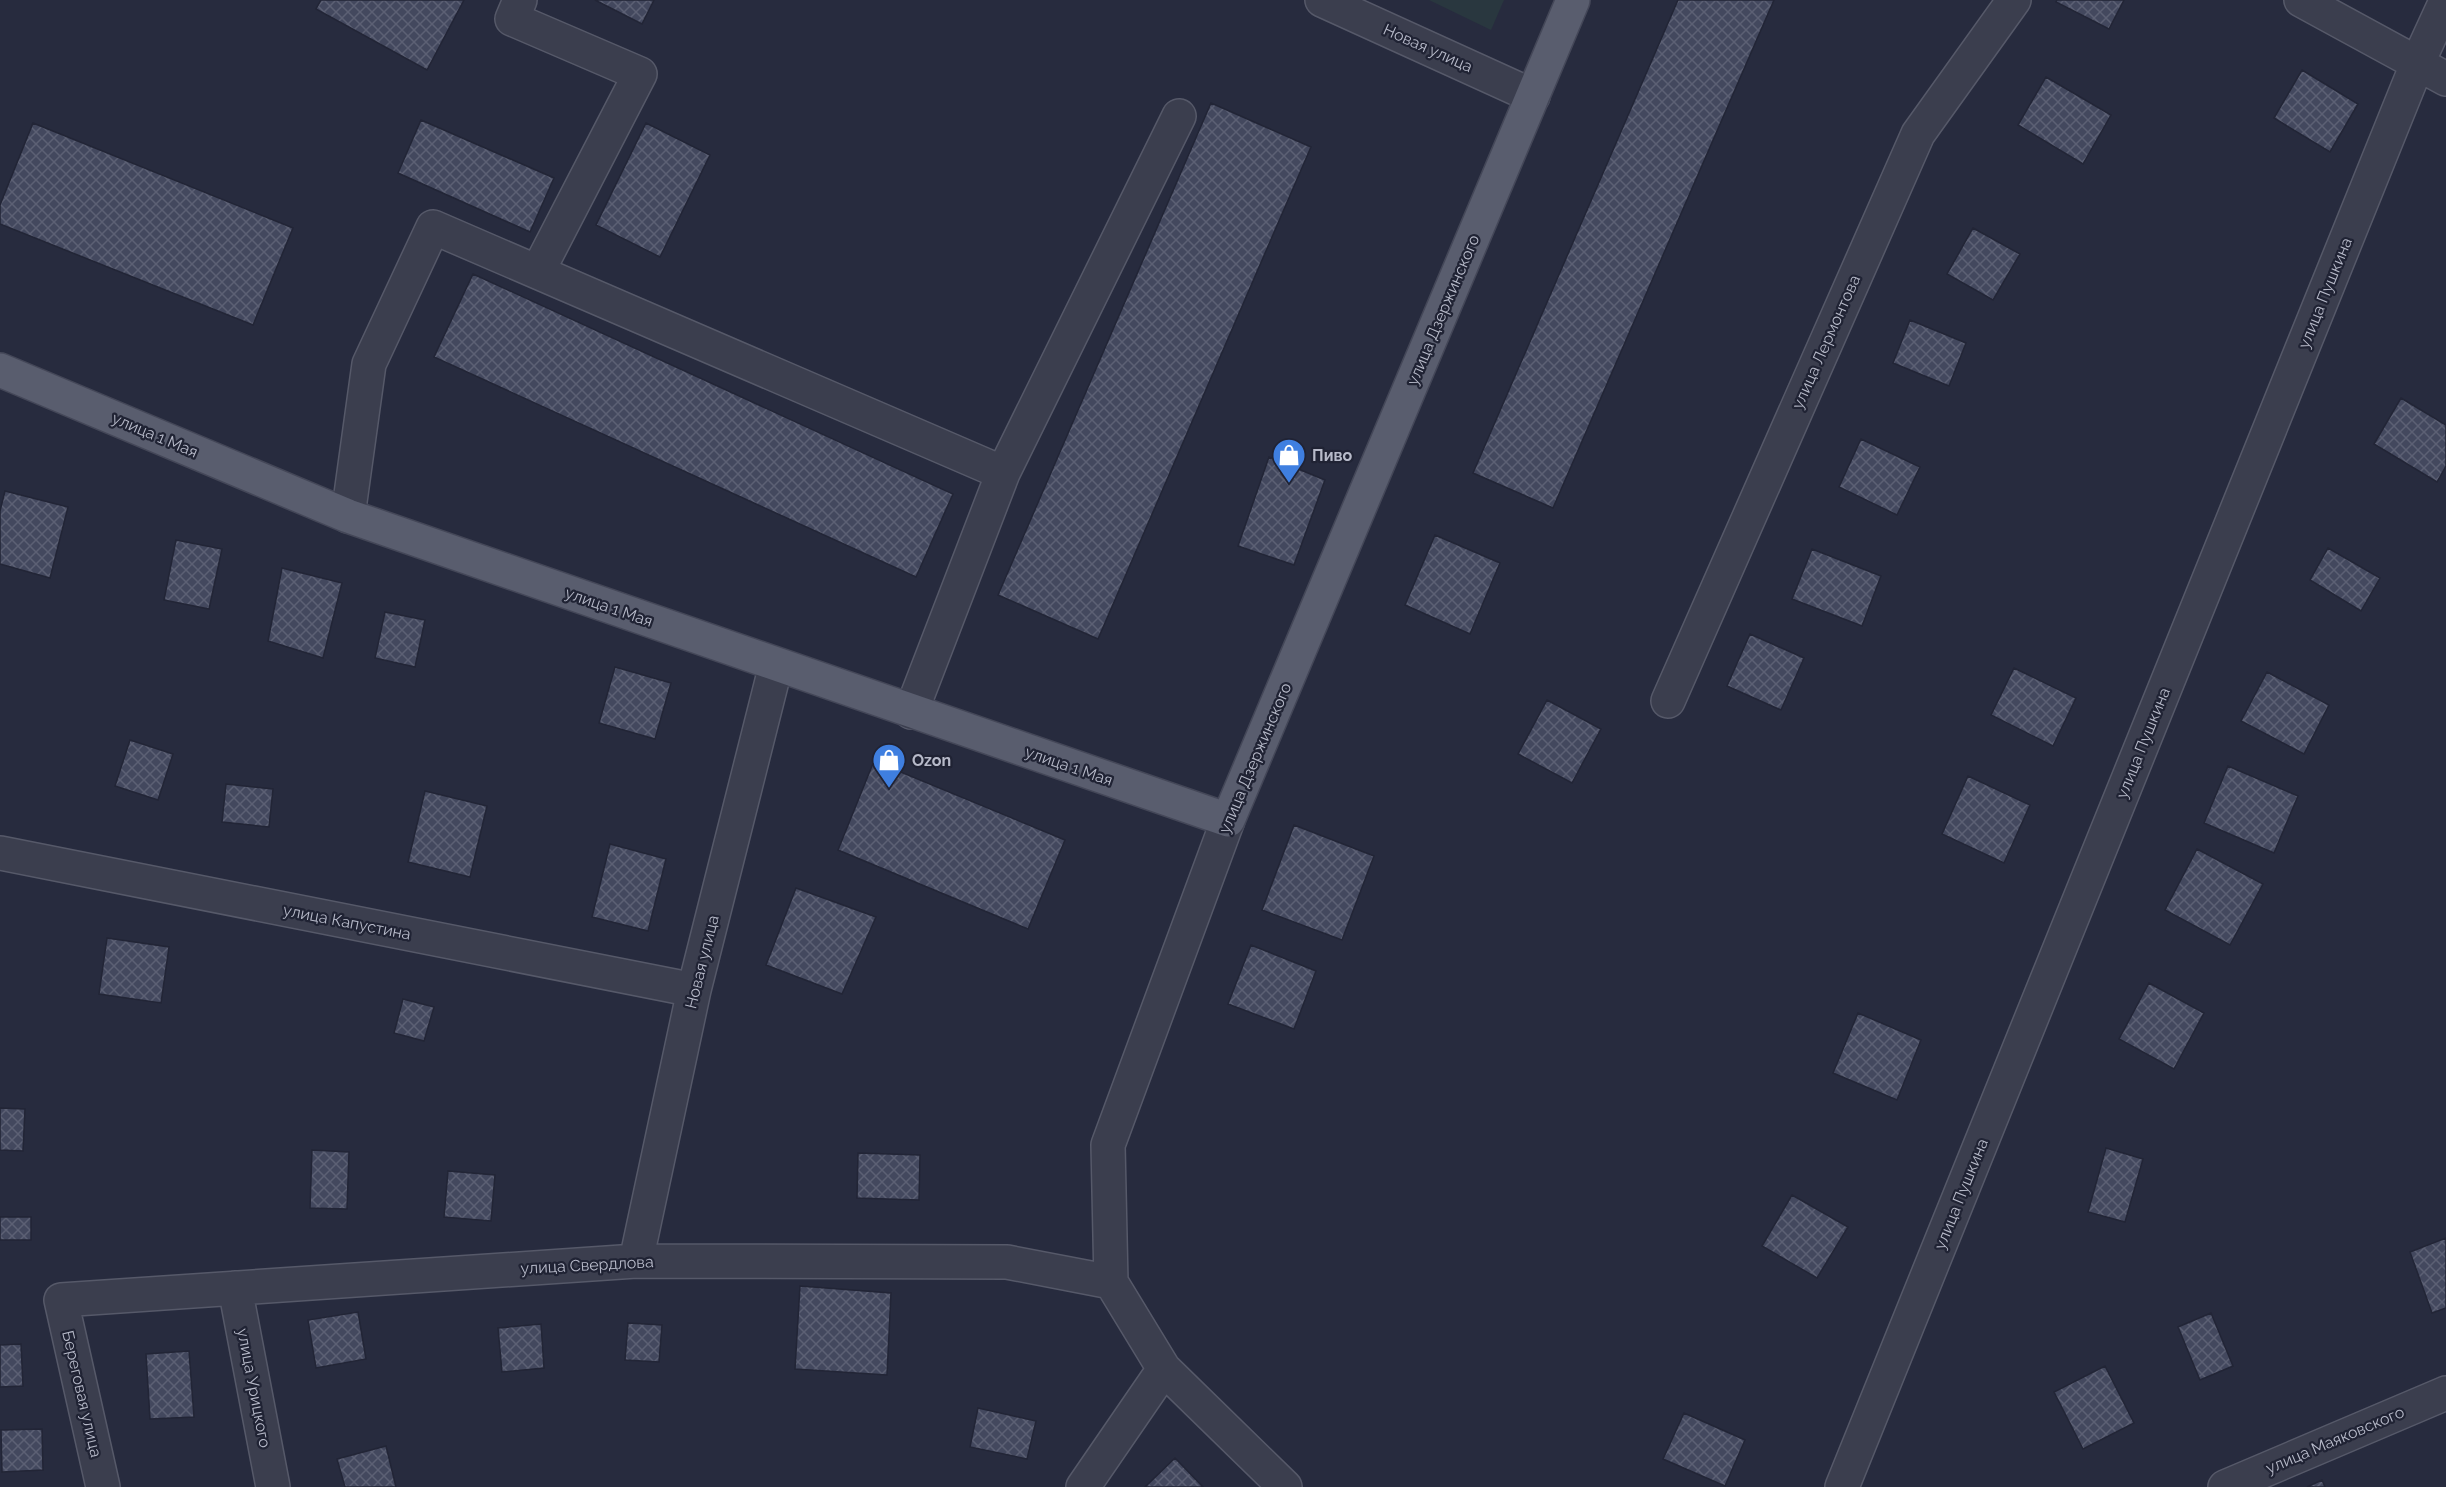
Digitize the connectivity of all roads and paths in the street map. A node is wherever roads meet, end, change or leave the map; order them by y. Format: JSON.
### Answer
{"nodes":[{"id":1,"x":520,"y":0,"type":"edge"},
{"id":2,"x":1323,"y":0,"type":"edge"},
{"id":3,"x":1573,"y":0,"type":"edge"},
{"id":4,"x":2014,"y":0,"type":"edge"},
{"id":5,"x":2301,"y":0,"type":"edge"},
{"id":6,"x":2446,"y":1,"type":"edge"},
{"id":7,"x":2418,"y":62,"type":"junction"},
{"id":8,"x":2446,"y":79,"type":"edge"},
{"id":9,"x":1533,"y":96,"type":"junction"},
{"id":10,"x":1179,"y":116,"type":"dead end"},
{"id":11,"x":538,"y":271,"type":"junction"},
{"id":12,"x":0,"y":370,"type":"edge"},
{"id":13,"x":1003,"y":473,"type":"junction"},
{"id":14,"x":348,"y":516,"type":"junction"},
{"id":15,"x":776,"y":665,"type":"junction"},
{"id":16,"x":1668,"y":701,"type":"dead end"},
{"id":17,"x":911,"y":712,"type":"junction"},
{"id":18,"x":1228,"y":820,"type":"junction"},
{"id":19,"x":0,"y":853,"type":"edge"},
{"id":20,"x":694,"y":990,"type":"junction"},
{"id":21,"x":636,"y":1261,"type":"junction"},
{"id":22,"x":1111,"y":1282,"type":"junction"},
{"id":23,"x":235,"y":1288,"type":"junction"},
{"id":24,"x":62,"y":1300,"type":"joint"},
{"id":25,"x":1164,"y":1369,"type":"junction"},
{"id":26,"x":2446,"y":1393,"type":"edge"},
{"id":27,"x":104,"y":1487,"type":"edge"},
{"id":28,"x":273,"y":1487,"type":"edge"},
{"id":29,"x":1083,"y":1487,"type":"edge"},
{"id":30,"x":1285,"y":1487,"type":"edge"},
{"id":31,"x":1842,"y":1487,"type":"edge"},
{"id":32,"x":2225,"y":1487,"type":"edge"}],
"edges":[{"from":1,"to":11,"type":"street"},
{"from":2,"to":9,"type":"street","name":"Новая улица"},
{"from":3,"to":9,"type":"main road","name":"улица Дзержинского"},
{"from":4,"to":16,"type":"street","name":"улица Лермонтова"},
{"from":5,"to":7,"type":"street"},
{"from":6,"to":7,"type":"street","name":"улица Пушкина"},
{"from":7,"to":8,"type":"street"},
{"from":7,"to":31,"type":"street","name":"улица Пушкина"},
{"from":9,"to":18,"type":"main road","name":"улица Дзержинского"},
{"from":10,"to":13,"type":"street"},
{"from":11,"to":13,"type":"street"},
{"from":11,"to":14,"type":"street"},
{"from":12,"to":14,"type":"main road","name":"улица 1 Мая"},
{"from":13,"to":17,"type":"street"},
{"from":14,"to":15,"type":"main road","name":"улица 1 Мая"},
{"from":15,"to":17,"type":"main road","name":"улица 1 Мая"},
{"from":15,"to":20,"type":"street","name":"Новая улица"},
{"from":17,"to":18,"type":"main road","name":"улица 1 Мая"},
{"from":18,"to":22,"type":"street","name":"улица Дзержинского"},
{"from":19,"to":20,"type":"street","name":"улица Капустина"},
{"from":20,"to":21,"type":"street","name":"Новая улица"},
{"from":21,"to":22,"type":"street","name":"улица Свердлова"},
{"from":21,"to":23,"type":"street","name":"улица Свердлова"},
{"from":22,"to":25,"type":"street"},
{"from":23,"to":24,"type":"street","name":"улица Свердлова"},
{"from":23,"to":28,"type":"street","name":"улица Урицкого"},
{"from":24,"to":27,"type":"street","name":"Береговая улица"},
{"from":25,"to":29,"type":"street"},
{"from":25,"to":30,"type":"street"},
{"from":26,"to":32,"type":"street","name":"улица Маяковского"}]}
